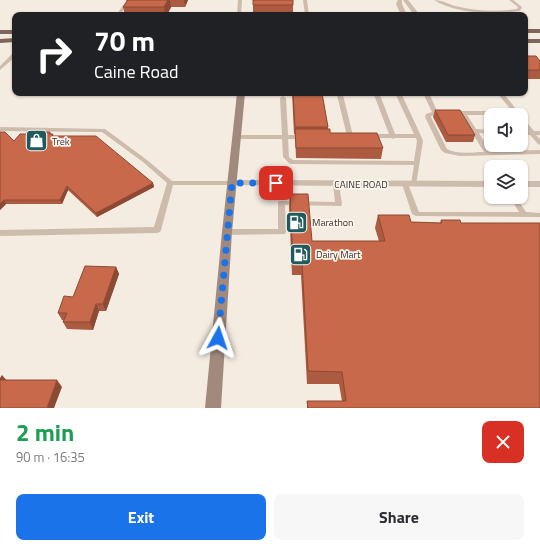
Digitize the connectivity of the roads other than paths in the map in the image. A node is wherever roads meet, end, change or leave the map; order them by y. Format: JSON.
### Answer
{"nodes":[{"id":1,"x":128,"y":0,"type":"edge"},
{"id":2,"x":240,"y":0,"type":"edge"},
{"id":3,"x":305,"y":0,"type":"edge"},
{"id":4,"x":400,"y":0,"type":"edge"},
{"id":5,"x":405,"y":0,"type":"edge"},
{"id":6,"x":436,"y":0,"type":"edge"},
{"id":7,"x":511,"y":0,"type":"edge"},
{"id":8,"x":458,"y":3,"type":"dead end"},
{"id":9,"x":463,"y":6,"type":"junction"},
{"id":10,"x":510,"y":7,"type":"dead end"},
{"id":11,"x":459,"y":8,"type":"junction"},
{"id":12,"x":120,"y":12,"type":"edge"},
{"id":13,"x":239,"y":12,"type":"edge"},
{"id":14,"x":307,"y":12,"type":"edge"},
{"id":15,"x":402,"y":12,"type":"edge"},
{"id":16,"x":415,"y":12,"type":"edge"},
{"id":17,"x":528,"y":31,"type":"edge"},
{"id":18,"x":540,"y":31,"type":"edge"},
{"id":19,"x":0,"y":32,"type":"edge"},
{"id":20,"x":12,"y":32,"type":"edge"},
{"id":21,"x":0,"y":40,"type":"edge"},
{"id":22,"x":12,"y":40,"type":"edge"},
{"id":23,"x":528,"y":41,"type":"edge"},
{"id":24,"x":540,"y":41,"type":"edge"},
{"id":25,"x":12,"y":57,"type":"edge"},
{"id":26,"x":0,"y":63,"type":"edge"},
{"id":27,"x":6,"y":63,"type":"junction"},
{"id":28,"x":0,"y":69,"type":"edge"},
{"id":29,"x":241,"y":96,"type":"edge"},
{"id":30,"x":340,"y":96,"type":"edge"},
{"id":31,"x":377,"y":96,"type":"edge"},
{"id":32,"x":399,"y":96,"type":"edge"},
{"id":33,"x":427,"y":96,"type":"edge"},
{"id":34,"x":502,"y":96,"type":"edge"},
{"id":35,"x":283,"y":98,"type":"dead end"},
{"id":36,"x":512,"y":108,"type":"edge"},
{"id":37,"x":435,"y":112,"type":"junction"},
{"id":38,"x":463,"y":113,"type":"junction"},
{"id":39,"x":484,"y":113,"type":"edge"},
{"id":40,"x":0,"y":128,"type":"edge"},
{"id":41,"x":528,"y":128,"type":"edge"},
{"id":42,"x":475,"y":131,"type":"junction"},
{"id":43,"x":484,"y":132,"type":"edge"},
{"id":44,"x":528,"y":133,"type":"edge"},
{"id":45,"x":532,"y":133,"type":"junction"},
{"id":46,"x":540,"y":133,"type":"edge"},
{"id":47,"x":343,"y":136,"type":"edge"},
{"id":48,"x":350,"y":136,"type":"junction"},
{"id":49,"x":358,"y":136,"type":"edge"},
{"id":50,"x":365,"y":136,"type":"edge"},
{"id":51,"x":393,"y":136,"type":"junction"},
{"id":52,"x":418,"y":136,"type":"junction"},
{"id":53,"x":236,"y":137,"type":"junction"},
{"id":54,"x":285,"y":137,"type":"junction"},
{"id":55,"x":307,"y":137,"type":"edge"},
{"id":56,"x":540,"y":143,"type":"edge"},
{"id":57,"x":540,"y":152,"type":"edge"},
{"id":58,"x":489,"y":154,"type":"junction"},
{"id":59,"x":417,"y":163,"type":"junction"},
{"id":60,"x":170,"y":183,"type":"junction"},
{"id":61,"x":232,"y":183,"type":"junction"},
{"id":62,"x":336,"y":184,"type":"junction"},
{"id":63,"x":409,"y":184,"type":"junction"},
{"id":64,"x":484,"y":184,"type":"edge"},
{"id":65,"x":528,"y":184,"type":"edge"},
{"id":66,"x":540,"y":184,"type":"edge"},
{"id":67,"x":517,"y":204,"type":"edge"},
{"id":68,"x":524,"y":215,"type":"junction"},
{"id":69,"x":540,"y":216,"type":"edge"},
{"id":70,"x":0,"y":232,"type":"edge"},
{"id":71,"x":227,"y":232,"type":"junction"},
{"id":72,"x":212,"y":408,"type":"edge"}],
"edges":[{"from":1,"to":12,"type":"lane"},
{"from":2,"to":13,"type":"lane"},
{"from":3,"to":14,"type":"lane"},
{"from":4,"to":15,"type":"street"},
{"from":5,"to":16,"type":"street"},
{"from":6,"to":11,"type":"lane"},
{"from":7,"to":11,"type":"lane"},
{"from":8,"to":9,"type":"lane"},
{"from":9,"to":10,"type":"lane"},
{"from":9,"to":11,"type":"lane"},
{"from":17,"to":18,"type":"main road"},
{"from":19,"to":20,"type":"main road"},
{"from":21,"to":22,"type":"main road"},
{"from":23,"to":24,"type":"main road"},
{"from":25,"to":27,"type":"lane"},
{"from":26,"to":27,"type":"lane"},
{"from":27,"to":28,"type":"lane"},
{"from":29,"to":53,"type":"main road"},
{"from":30,"to":48,"type":"lane"},
{"from":31,"to":51,"type":"lane"},
{"from":32,"to":52,"type":"lane"},
{"from":33,"to":37,"type":"lane"},
{"from":34,"to":36,"type":"lane"},
{"from":35,"to":54,"type":"lane"},
{"from":37,"to":38,"type":"lane"},
{"from":37,"to":58,"type":"lane"},
{"from":38,"to":39,"type":"lane"},
{"from":38,"to":42,"type":"lane"},
{"from":40,"to":60,"type":"lane"},
{"from":41,"to":45,"type":"lane"},
{"from":42,"to":43,"type":"lane"},
{"from":42,"to":58,"type":"lane"},
{"from":44,"to":45,"type":"lane"},
{"from":45,"to":46,"type":"lane"},
{"from":45,"to":56,"type":"lane"},
{"from":47,"to":48,"type":"lane"},
{"from":48,"to":49,"type":"lane"},
{"from":50,"to":51,"type":"lane"},
{"from":51,"to":52,"type":"lane"},
{"from":52,"to":59,"type":"lane"},
{"from":53,"to":54,"type":"lane"},
{"from":53,"to":61,"type":"main road"},
{"from":54,"to":55,"type":"lane"},
{"from":54,"to":59,"type":"lane"},
{"from":57,"to":58,"type":"lane"},
{"from":59,"to":63,"type":"lane"},
{"from":60,"to":61,"type":"lane"},
{"from":60,"to":70,"type":"lane"},
{"from":61,"to":62,"type":"street","name":"CAINE ROAD"},
{"from":61,"to":71,"type":"main road"},
{"from":62,"to":63,"type":"street","name":"CAINE ROAD"},
{"from":62,"to":71,"type":"lane"},
{"from":63,"to":64,"type":"street","name":"CAINE ROAD"},
{"from":63,"to":68,"type":"lane"},
{"from":65,"to":66,"type":"street"},
{"from":67,"to":68,"type":"lane"},
{"from":68,"to":69,"type":"lane"},
{"from":71,"to":72,"type":"main road"}]}
